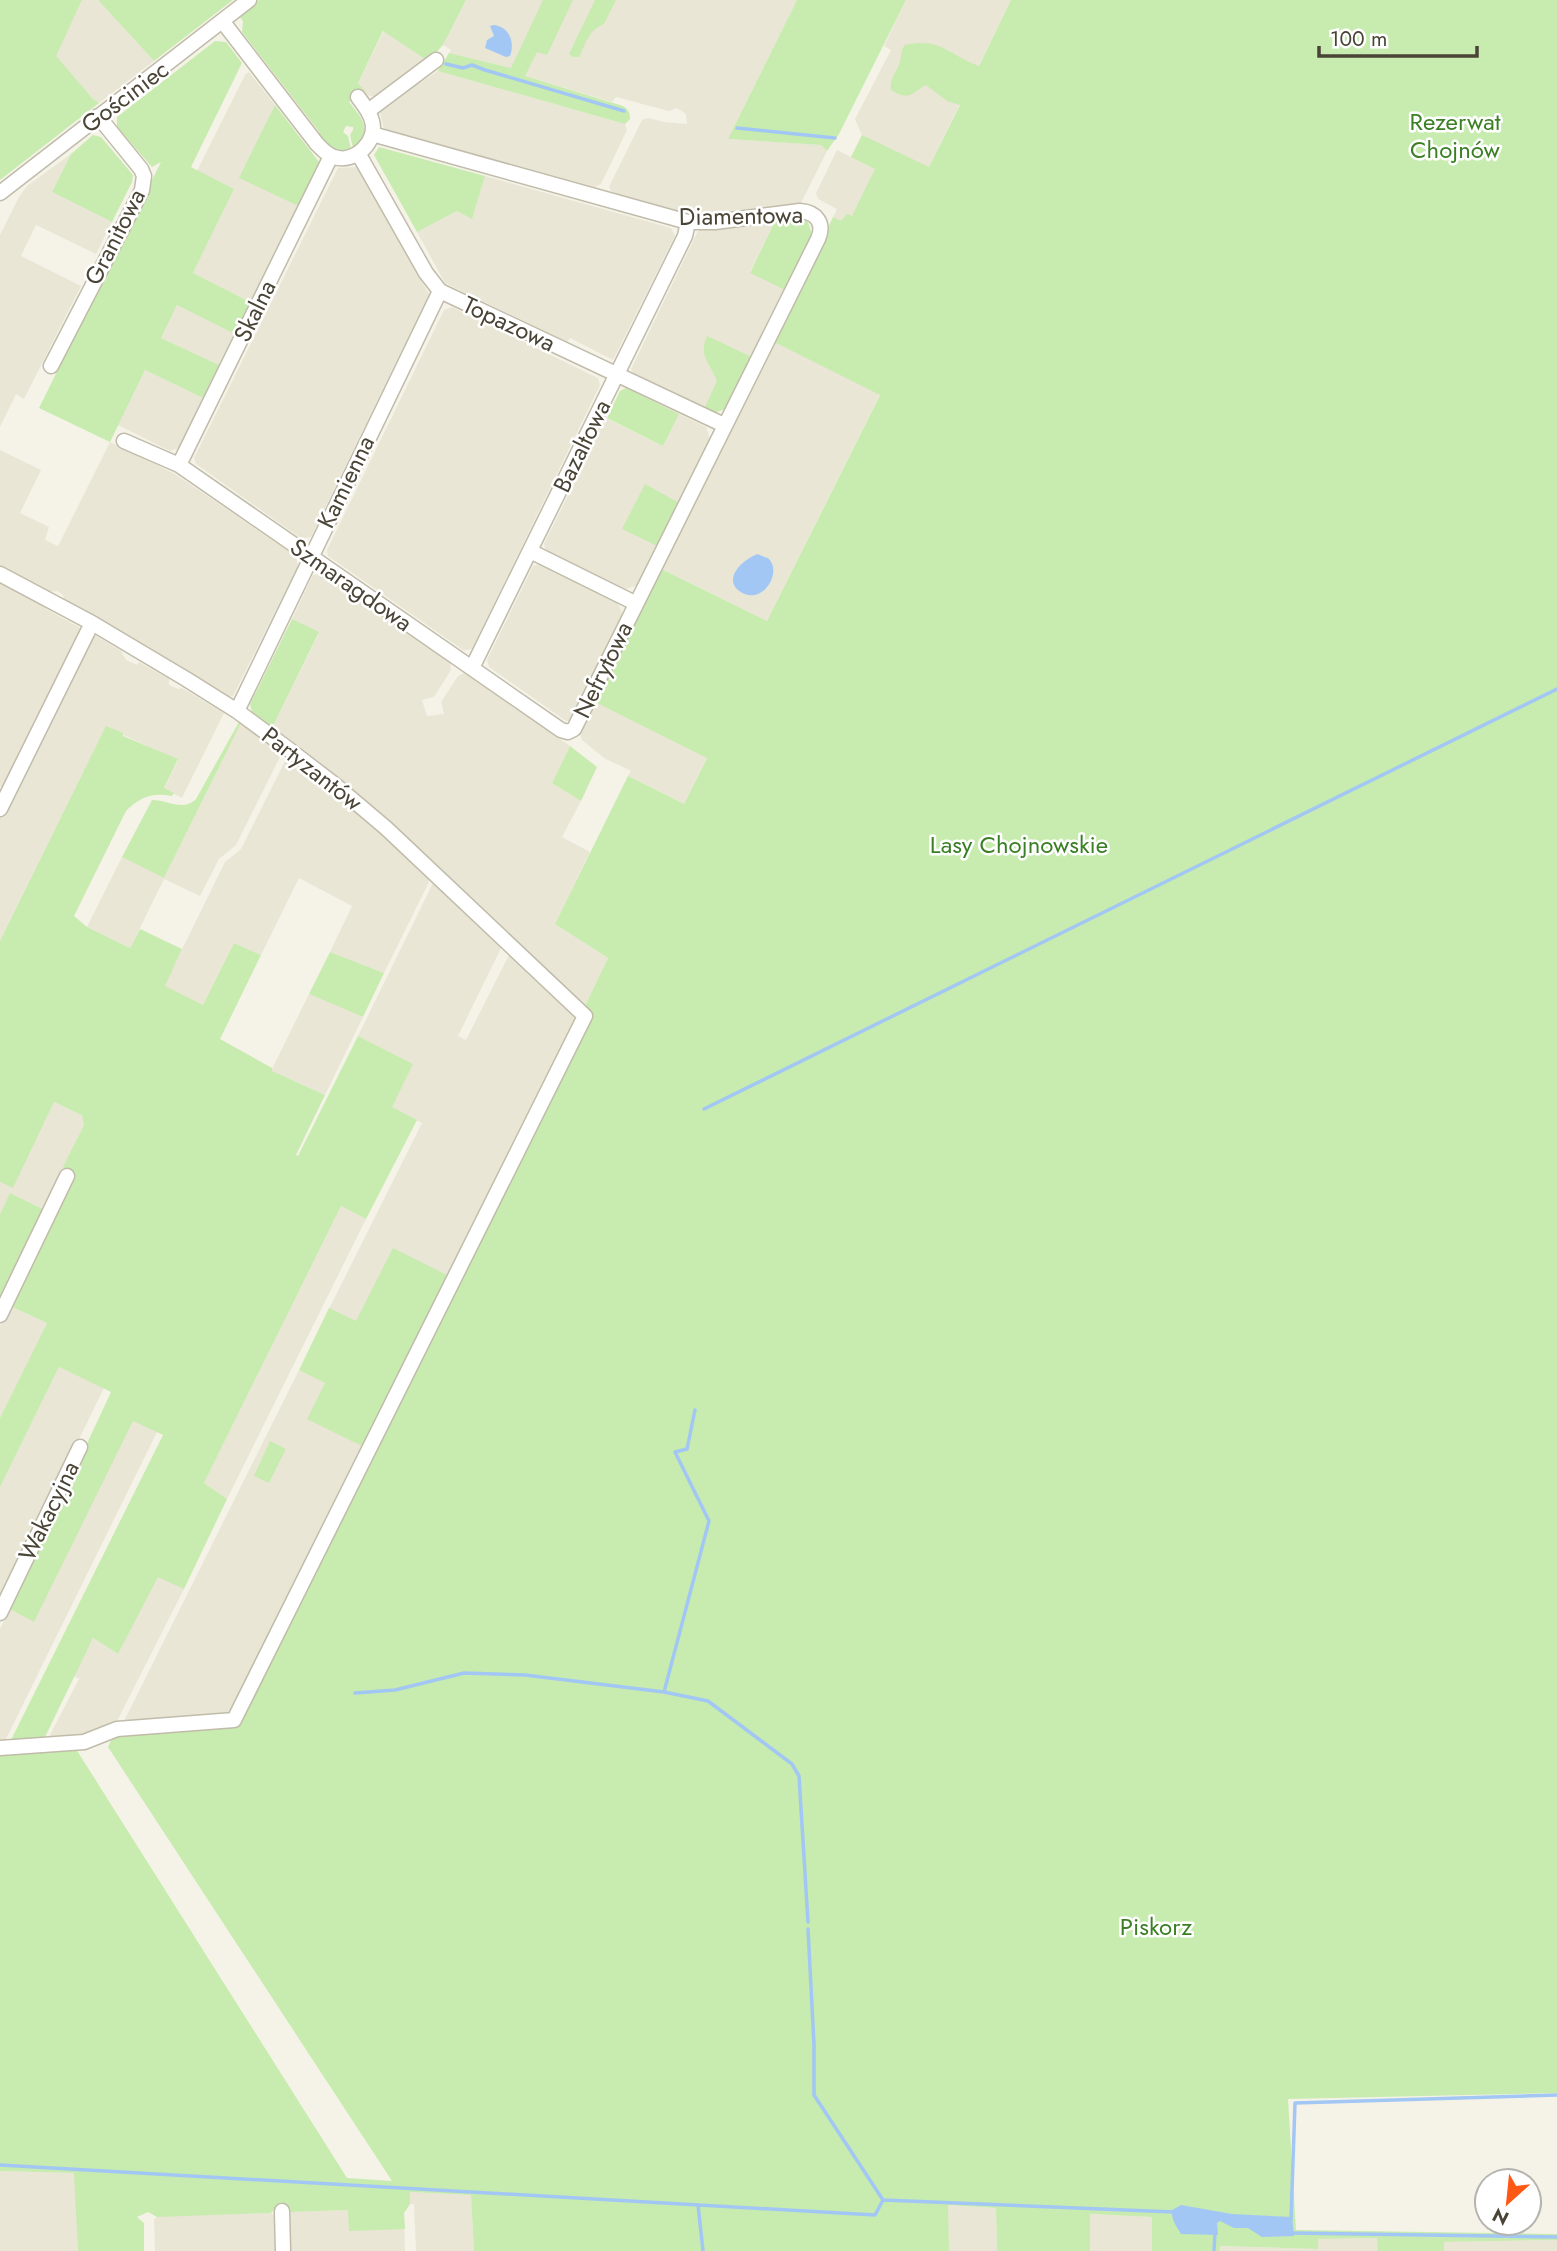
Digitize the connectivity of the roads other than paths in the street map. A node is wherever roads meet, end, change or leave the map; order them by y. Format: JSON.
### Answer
{"nodes":[{"id":1,"x":249,"y":0,"type":"edge"},
{"id":2,"x":223,"y":22,"type":"junction"},
{"id":3,"x":436,"y":60,"type":"dead end"},
{"id":4,"x":358,"y":97,"type":"dead end"},
{"id":5,"x":368,"y":111,"type":"junction"},
{"id":6,"x":98,"y":116,"type":"junction"},
{"id":7,"x":372,"y":134,"type":"junction"},
{"id":8,"x":358,"y":153,"type":"junction"},
{"id":9,"x":331,"y":156,"type":"junction"},
{"id":10,"x":0,"y":193,"type":"edge"},
{"id":11,"x":688,"y":222,"type":"junction"},
{"id":12,"x":440,"y":291,"type":"junction"},
{"id":13,"x":51,"y":366,"type":"dead end"},
{"id":14,"x":616,"y":375,"type":"junction"},
{"id":15,"x":724,"y":425,"type":"junction"},
{"id":16,"x":124,"y":441,"type":"dead end"},
{"id":17,"x":178,"y":466,"type":"junction"},
{"id":18,"x":530,"y":551,"type":"junction"},
{"id":19,"x":311,"y":556,"type":"junction"},
{"id":20,"x":0,"y":573,"type":"edge"},
{"id":21,"x":635,"y":603,"type":"junction"},
{"id":22,"x":92,"y":623,"type":"junction"},
{"id":23,"x":472,"y":668,"type":"junction"},
{"id":24,"x":237,"y":711,"type":"junction"},
{"id":25,"x":574,"y":729,"type":"joint"},
{"id":26,"x":0,"y":810,"type":"edge"},
{"id":27,"x":67,"y":1176,"type":"dead end"},
{"id":28,"x":0,"y":1315,"type":"edge"},
{"id":29,"x":80,"y":1447,"type":"dead end"},
{"id":30,"x":0,"y":1613,"type":"edge"},
{"id":31,"x":0,"y":1748,"type":"edge"},
{"id":32,"x":282,"y":2211,"type":"dead end"},
{"id":33,"x":283,"y":2251,"type":"edge"}],
"edges":[{"from":1,"to":2,"type":"street","name":"Gościniec"},
{"from":2,"to":6,"type":"street","name":"Gościniec"},
{"from":2,"to":9,"type":"street"},
{"from":3,"to":5,"type":"street"},
{"from":4,"to":5,"type":"street"},
{"from":5,"to":7,"type":"street"},
{"from":6,"to":10,"type":"street","name":"Gościniec"},
{"from":6,"to":13,"type":"street","name":"Granitowa"},
{"from":7,"to":8,"type":"street"},
{"from":7,"to":11,"type":"street","name":"Diamentowa"},
{"from":8,"to":9,"type":"street"},
{"from":8,"to":12,"type":"street","name":"Topazowa"},
{"from":9,"to":17,"type":"street","name":"Skalna"},
{"from":11,"to":14,"type":"street","name":"Bazaltowa"},
{"from":11,"to":15,"type":"street","name":"Diamentowa"},
{"from":12,"to":14,"type":"street","name":"Topazowa"},
{"from":12,"to":19,"type":"street","name":"Kamienna"},
{"from":14,"to":15,"type":"street","name":"Topazowa"},
{"from":14,"to":18,"type":"street","name":"Bazaltowa"},
{"from":15,"to":21,"type":"street","name":"Diamentowa"},
{"from":16,"to":17,"type":"street","name":"Szmaragdowa"},
{"from":17,"to":19,"type":"street","name":"Szmaragdowa"},
{"from":18,"to":21,"type":"street","name":"Nefrytowa"},
{"from":18,"to":23,"type":"street","name":"Bazaltowa"},
{"from":19,"to":23,"type":"street","name":"Szmaragdowa"},
{"from":19,"to":24,"type":"street","name":"Kamienna"},
{"from":20,"to":22,"type":"street","name":"Partyzantów"},
{"from":21,"to":25,"type":"street","name":"Nefrytowa"},
{"from":22,"to":24,"type":"street","name":"Partyzantów"},
{"from":22,"to":26,"type":"street"},
{"from":23,"to":25,"type":"street","name":"Szmaragdowa"},
{"from":24,"to":31,"type":"street","name":"Partyzantów"},
{"from":27,"to":28,"type":"street"},
{"from":29,"to":30,"type":"street","name":"Wakacyjna"},
{"from":32,"to":33,"type":"street"}]}
